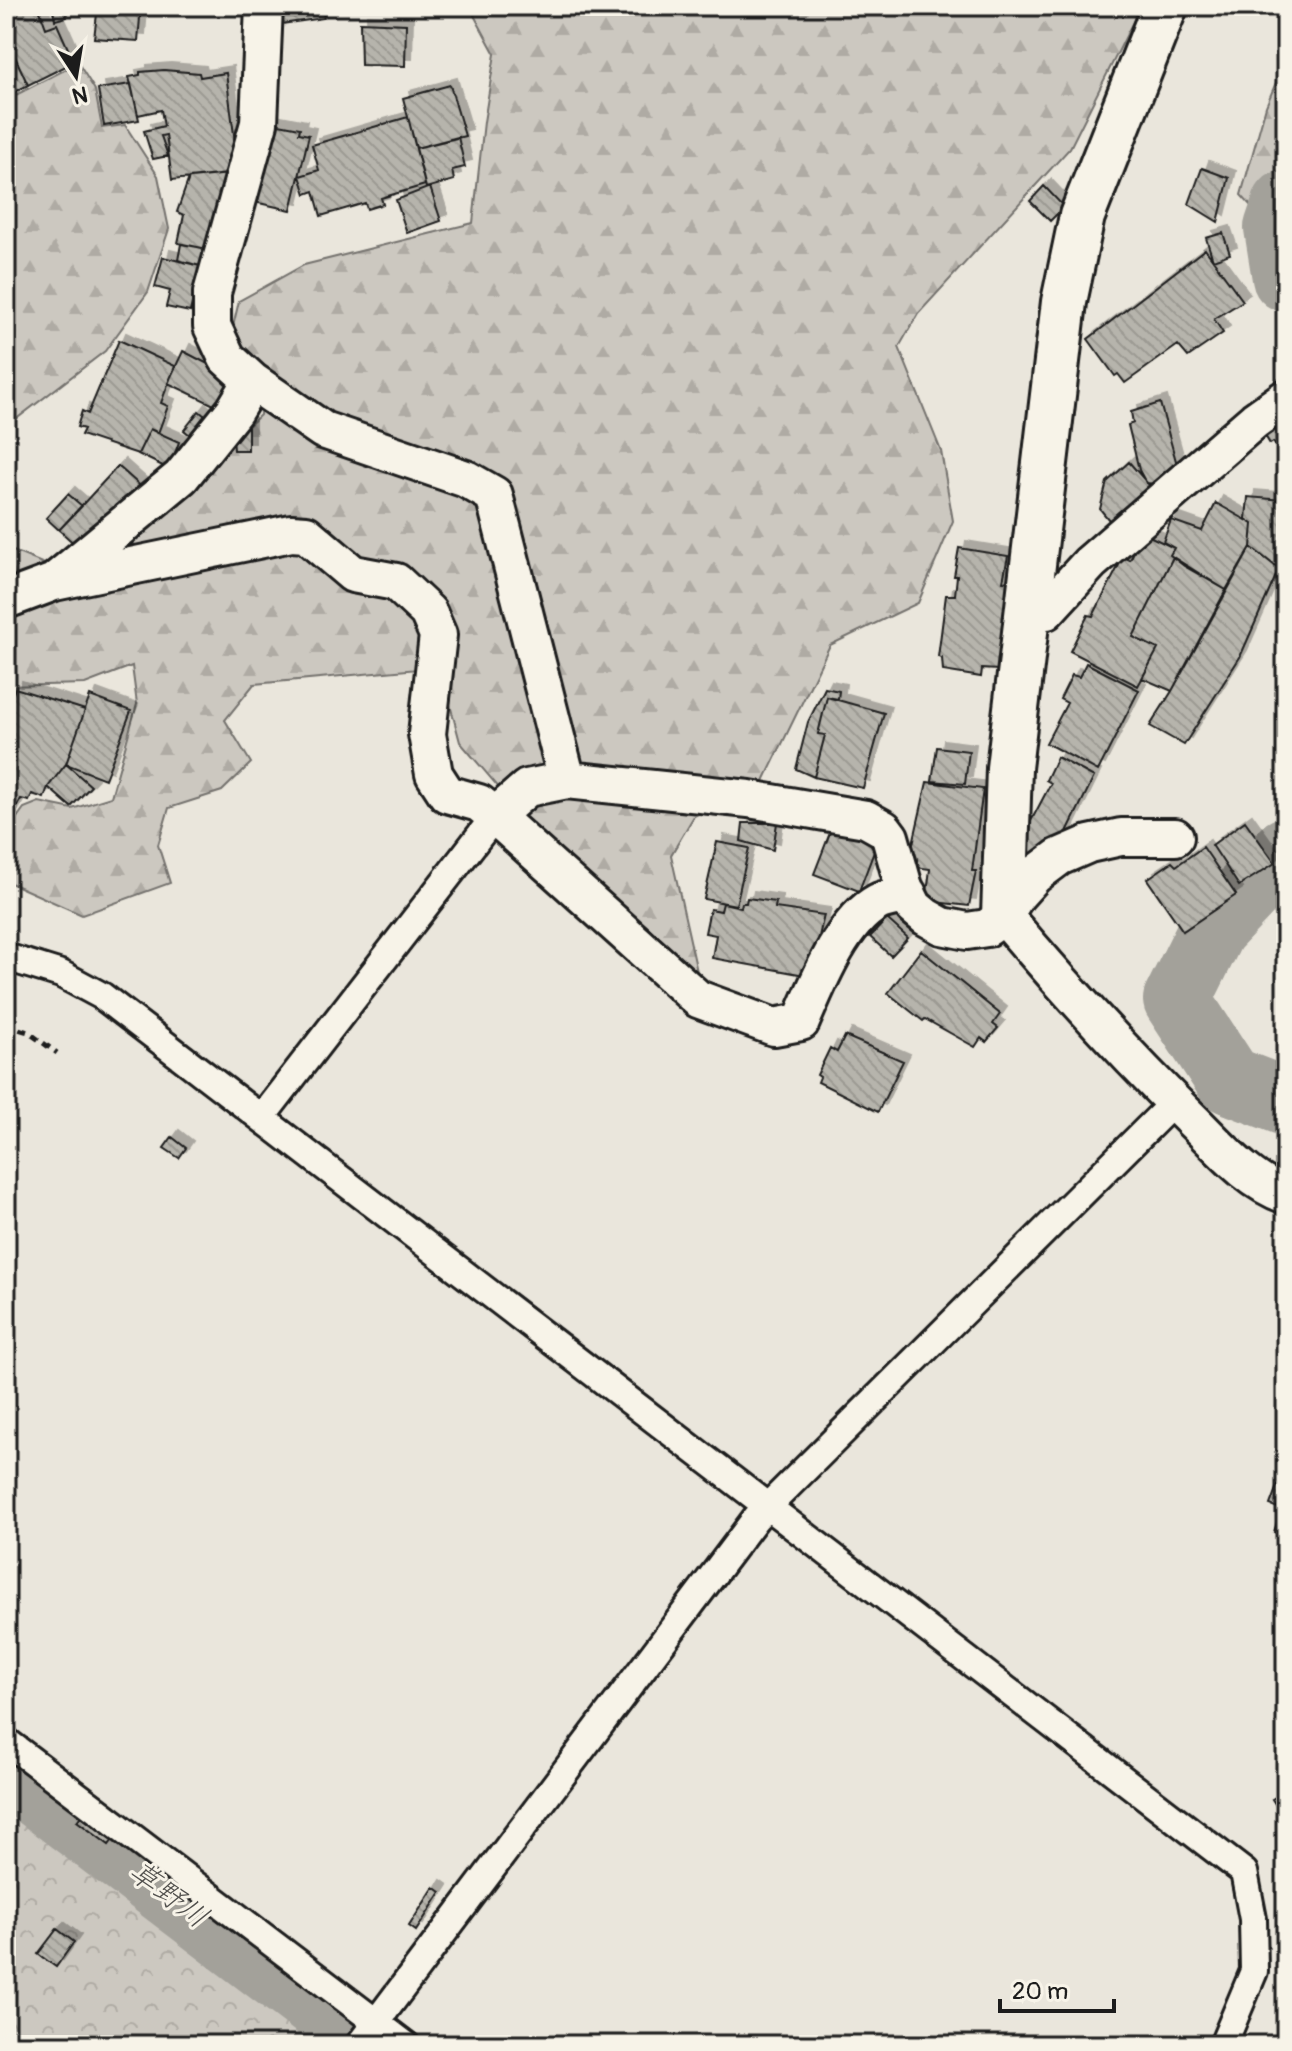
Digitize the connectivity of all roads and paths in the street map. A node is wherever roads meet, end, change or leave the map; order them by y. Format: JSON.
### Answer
{"nodes":[{"id":1,"x":264,"y":6,"type":"edge"},
{"id":2,"x":1165,"y":6,"type":"edge"},
{"id":3,"x":252,"y":381,"type":"junction"},
{"id":4,"x":1286,"y":398,"type":"edge"},
{"id":5,"x":54,"y":582,"type":"junction"},
{"id":6,"x":6,"y":600,"type":"edge"},
{"id":7,"x":1028,"y":610,"type":"junction"},
{"id":8,"x":567,"y":780,"type":"junction"},
{"id":9,"x":495,"y":816,"type":"junction"},
{"id":10,"x":1175,"y":837,"type":"dead end"},
{"id":11,"x":908,"y":894,"type":"junction"},
{"id":12,"x":1004,"y":916,"type":"junction"},
{"id":13,"x":6,"y":957,"type":"edge"},
{"id":14,"x":6,"y":1025,"type":"edge"},
{"id":15,"x":57,"y":1053,"type":"dead end"},
{"id":16,"x":1174,"y":1102,"type":"junction"},
{"id":17,"x":261,"y":1118,"type":"junction"},
{"id":18,"x":1286,"y":1195,"type":"edge"},
{"id":19,"x":767,"y":1507,"type":"junction"},
{"id":20,"x":6,"y":1741,"type":"edge"},
{"id":21,"x":376,"y":2023,"type":"junction"},
{"id":22,"x":359,"y":2045,"type":"edge"},
{"id":23,"x":406,"y":2045,"type":"edge"},
{"id":24,"x":1223,"y":2045,"type":"edge"}],
"edges":[{"from":1,"to":3,"type":"street"},
{"from":2,"to":7,"type":"street"},
{"from":3,"to":5,"type":"street"},
{"from":3,"to":8,"type":"street"},
{"from":4,"to":7,"type":"street"},
{"from":5,"to":6,"type":"street"},
{"from":5,"to":9,"type":"street"},
{"from":7,"to":12,"type":"street"},
{"from":8,"to":9,"type":"street"},
{"from":8,"to":11,"type":"street"},
{"from":9,"to":11,"type":"street"},
{"from":9,"to":17,"type":"street"},
{"from":10,"to":12,"type":"street"},
{"from":11,"to":12,"type":"street"},
{"from":12,"to":16,"type":"street"},
{"from":13,"to":17,"type":"street"},
{"from":14,"to":15,"type":"path"},
{"from":16,"to":18,"type":"street"},
{"from":16,"to":19,"type":"street"},
{"from":17,"to":19,"type":"street"},
{"from":19,"to":21,"type":"street"},
{"from":19,"to":24,"type":"street"},
{"from":20,"to":21,"type":"street"},
{"from":21,"to":22,"type":"street"},
{"from":21,"to":23,"type":"street"}]}
